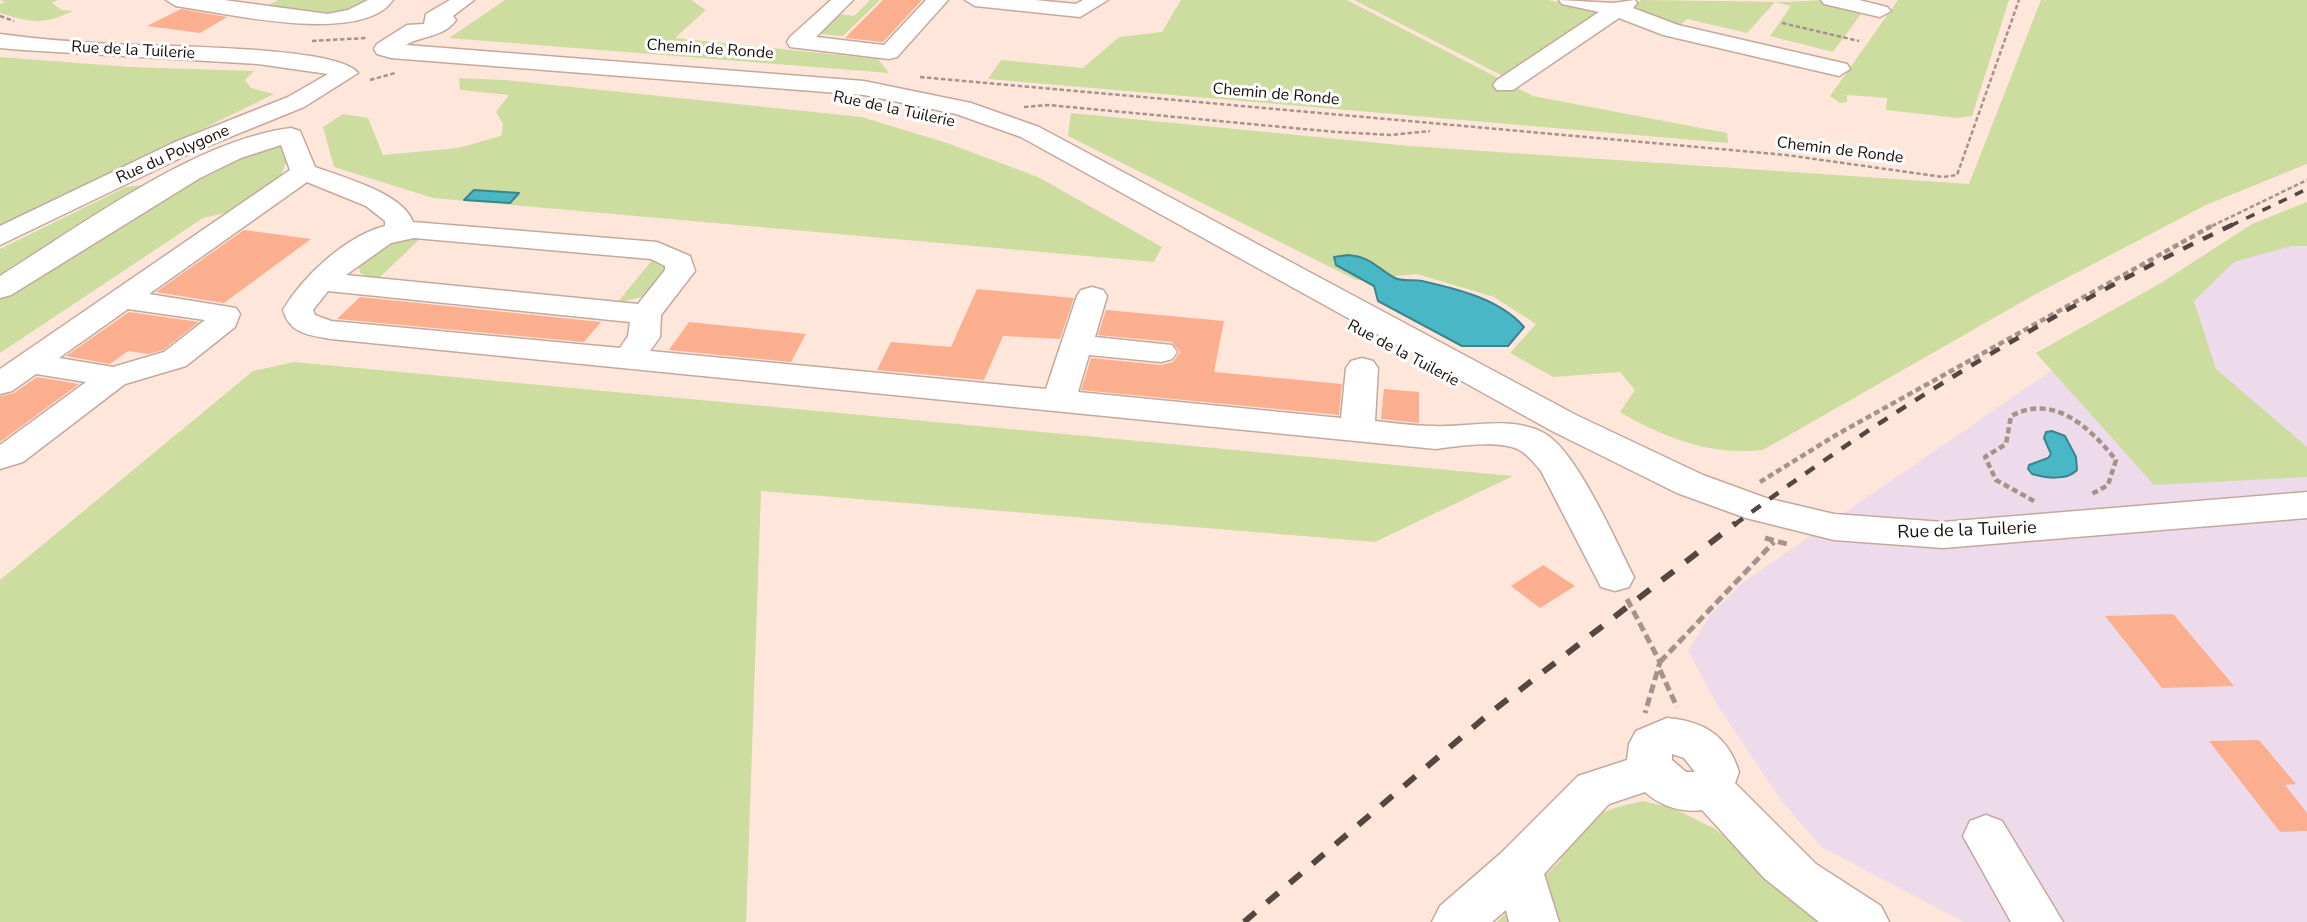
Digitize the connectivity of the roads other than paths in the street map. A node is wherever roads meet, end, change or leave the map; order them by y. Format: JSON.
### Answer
{"nodes":[{"id":1,"x":176,"y":0,"type":"edge"},
{"id":2,"x":383,"y":0,"type":"edge"},
{"id":3,"x":464,"y":0,"type":"edge"},
{"id":4,"x":843,"y":0,"type":"edge"},
{"id":5,"x":938,"y":0,"type":"edge"},
{"id":6,"x":975,"y":0,"type":"edge"},
{"id":7,"x":1098,"y":0,"type":"edge"},
{"id":8,"x":1569,"y":0,"type":"edge"},
{"id":9,"x":1830,"y":0,"type":"edge"},
{"id":10,"x":1592,"y":3,"type":"edge"},
{"id":11,"x":262,"y":5,"type":"edge"},
{"id":12,"x":1624,"y":5,"type":"edge"},
{"id":13,"x":1880,"y":11,"type":"dead end"},
{"id":14,"x":0,"y":41,"type":"edge"},
{"id":15,"x":365,"y":63,"type":"junction"},
{"id":16,"x":1839,"y":69,"type":"dead end"},
{"id":17,"x":1505,"y":85,"type":"dead end"},
{"id":18,"x":234,"y":129,"type":"junction"},
{"id":19,"x":257,"y":142,"type":"junction"},
{"id":20,"x":304,"y":172,"type":"junction"},
{"id":21,"x":399,"y":232,"type":"junction"},
{"id":22,"x":0,"y":237,"type":"edge"},
{"id":23,"x":324,"y":282,"type":"junction"},
{"id":24,"x":0,"y":289,"type":"edge"},
{"id":25,"x":1092,"y":296,"type":"dead end"},
{"id":26,"x":122,"y":299,"type":"junction"},
{"id":27,"x":646,"y":314,"type":"junction"},
{"id":28,"x":1077,"y":345,"type":"junction"},
{"id":29,"x":1161,"y":352,"type":"dead end"},
{"id":30,"x":628,"y":359,"type":"junction"},
{"id":31,"x":30,"y":363,"type":"junction"},
{"id":32,"x":1362,"y":368,"type":"dead end"},
{"id":33,"x":114,"y":377,"type":"junction"},
{"id":34,"x":0,"y":384,"type":"edge"},
{"id":35,"x":1059,"y":401,"type":"junction"},
{"id":36,"x":1564,"y":423,"type":"junction"},
{"id":37,"x":1357,"y":430,"type":"junction"},
{"id":38,"x":1532,"y":441,"type":"junction"},
{"id":39,"x":0,"y":457,"type":"edge"},
{"id":40,"x":2307,"y":505,"type":"edge"},
{"id":41,"x":1615,"y":577,"type":"road end"},
{"id":42,"x":1986,"y":836,"type":"dead end"},
{"id":43,"x":1518,"y":868,"type":"junction"},
{"id":44,"x":1457,"y":922,"type":"edge"},
{"id":45,"x":1534,"y":922,"type":"edge"},
{"id":46,"x":1864,"y":922,"type":"edge"},
{"id":47,"x":2038,"y":922,"type":"edge"}],
"edges":[{"from":1,"to":11,"type":"street"},
{"from":2,"to":11,"type":"street"},
{"from":3,"to":15,"type":"street","name":"Rue du Polygone"},
{"from":4,"to":5,"type":"street"},
{"from":6,"to":7,"type":"street"},
{"from":8,"to":10,"type":"street"},
{"from":9,"to":13,"type":"street"},
{"from":10,"to":12,"type":"street"},
{"from":12,"to":16,"type":"street"},
{"from":12,"to":17,"type":"street"},
{"from":14,"to":15,"type":"street","name":"Rue de la Tuilerie"},
{"from":15,"to":18,"type":"street","name":"Rue du Polygone"},
{"from":15,"to":36,"type":"street","name":"Rue de la Tuilerie"},
{"from":18,"to":19,"type":"street"},
{"from":18,"to":22,"type":"street","name":"Rue du Polygone"},
{"from":19,"to":20,"type":"street"},
{"from":19,"to":24,"type":"street"},
{"from":20,"to":21,"type":"street"},
{"from":20,"to":26,"type":"street"},
{"from":21,"to":23,"type":"street"},
{"from":21,"to":27,"type":"street"},
{"from":23,"to":27,"type":"street"},
{"from":23,"to":30,"type":"street"},
{"from":25,"to":28,"type":"street"},
{"from":26,"to":31,"type":"street"},
{"from":26,"to":33,"type":"street"},
{"from":27,"to":30,"type":"street"},
{"from":28,"to":29,"type":"street"},
{"from":28,"to":35,"type":"street"},
{"from":30,"to":35,"type":"street"},
{"from":31,"to":33,"type":"street"},
{"from":31,"to":34,"type":"street"},
{"from":32,"to":37,"type":"street"},
{"from":33,"to":39,"type":"street"},
{"from":35,"to":37,"type":"street"},
{"from":36,"to":38,"type":"street"},
{"from":36,"to":40,"type":"street","name":"Rue de la Tuilerie"},
{"from":37,"to":38,"type":"street"},
{"from":38,"to":41,"type":"street"},
{"from":42,"to":47,"type":"street"},
{"from":43,"to":44,"type":"street"},
{"from":43,"to":45,"type":"street"},
{"from":43,"to":46,"type":"street"}]}
